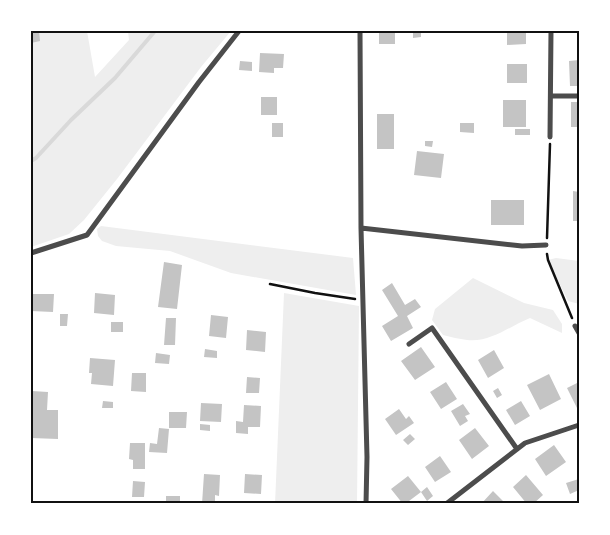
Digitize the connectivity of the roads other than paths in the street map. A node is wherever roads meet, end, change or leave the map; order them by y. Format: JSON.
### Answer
{"nodes":[{"id":1,"x":239,"y":31,"type":"edge"},
{"id":2,"x":360,"y":31,"type":"edge"},
{"id":3,"x":552,"y":31,"type":"edge"},
{"id":4,"x":551,"y":96,"type":"junction"},
{"id":5,"x":579,"y":96,"type":"edge"},
{"id":6,"x":550,"y":137,"type":"road end"},
{"id":7,"x":361,"y":228,"type":"junction"},
{"id":8,"x":546,"y":246,"type":"road end"},
{"id":9,"x":31,"y":253,"type":"edge"},
{"id":10,"x":575,"y":326,"type":"road end"},
{"id":11,"x":579,"y":333,"type":"edge"},
{"id":12,"x":409,"y":344,"type":"dead end"},
{"id":13,"x":579,"y":425,"type":"edge"},
{"id":14,"x":517,"y":448,"type":"junction"},
{"id":15,"x":366,"y":504,"type":"edge"},
{"id":16,"x":446,"y":504,"type":"edge"}],
"edges":[{"from":1,"to":9,"type":"street"},
{"from":2,"to":7,"type":"street"},
{"from":3,"to":4,"type":"street"},
{"from":4,"to":5,"type":"street"},
{"from":4,"to":6,"type":"street"},
{"from":7,"to":8,"type":"street"},
{"from":7,"to":15,"type":"street"},
{"from":10,"to":11,"type":"street"},
{"from":12,"to":14,"type":"street"},
{"from":13,"to":14,"type":"street"},
{"from":14,"to":16,"type":"street"}]}
